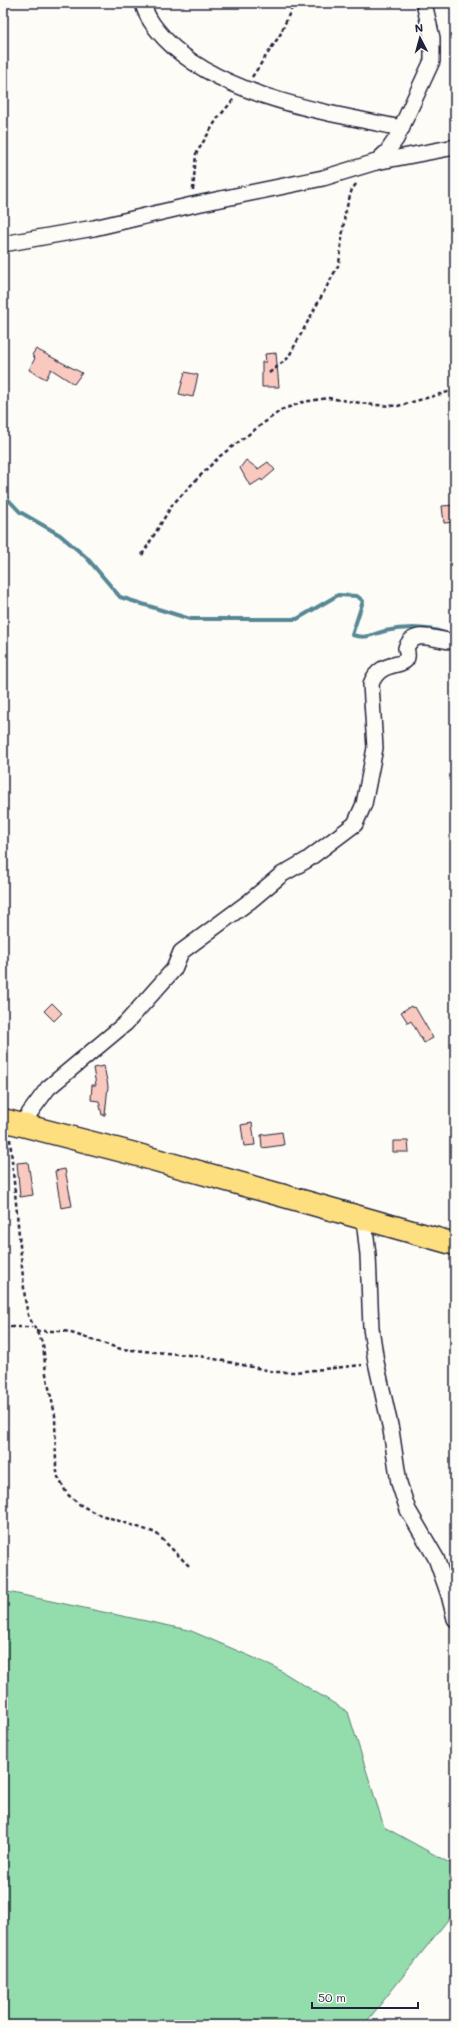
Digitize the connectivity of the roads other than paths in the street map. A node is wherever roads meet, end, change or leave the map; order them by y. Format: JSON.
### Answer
{"nodes":[{"id":1,"x":143,"y":3,"type":"edge"},
{"id":2,"x":424,"y":3,"type":"edge"},
{"id":3,"x":402,"y":128,"type":"junction"},
{"id":4,"x":455,"y":147,"type":"edge"},
{"id":5,"x":376,"y":162,"type":"junction"},
{"id":6,"x":3,"y":244,"type":"edge"},
{"id":7,"x":455,"y":641,"type":"edge"},
{"id":8,"x":10,"y":1122,"type":"edge"},
{"id":9,"x":364,"y":1219,"type":"junction"},
{"id":10,"x":455,"y":1244,"type":"edge"},
{"id":11,"x":455,"y":1619,"type":"edge"}],
"edges":[{"from":1,"to":3,"type":"street"},
{"from":2,"to":3,"type":"street"},
{"from":3,"to":5,"type":"street"},
{"from":4,"to":5,"type":"street"},
{"from":5,"to":6,"type":"street"},
{"from":7,"to":8,"type":"street"},
{"from":8,"to":9,"type":"main road"},
{"from":9,"to":10,"type":"main road"},
{"from":9,"to":11,"type":"street"}]}
